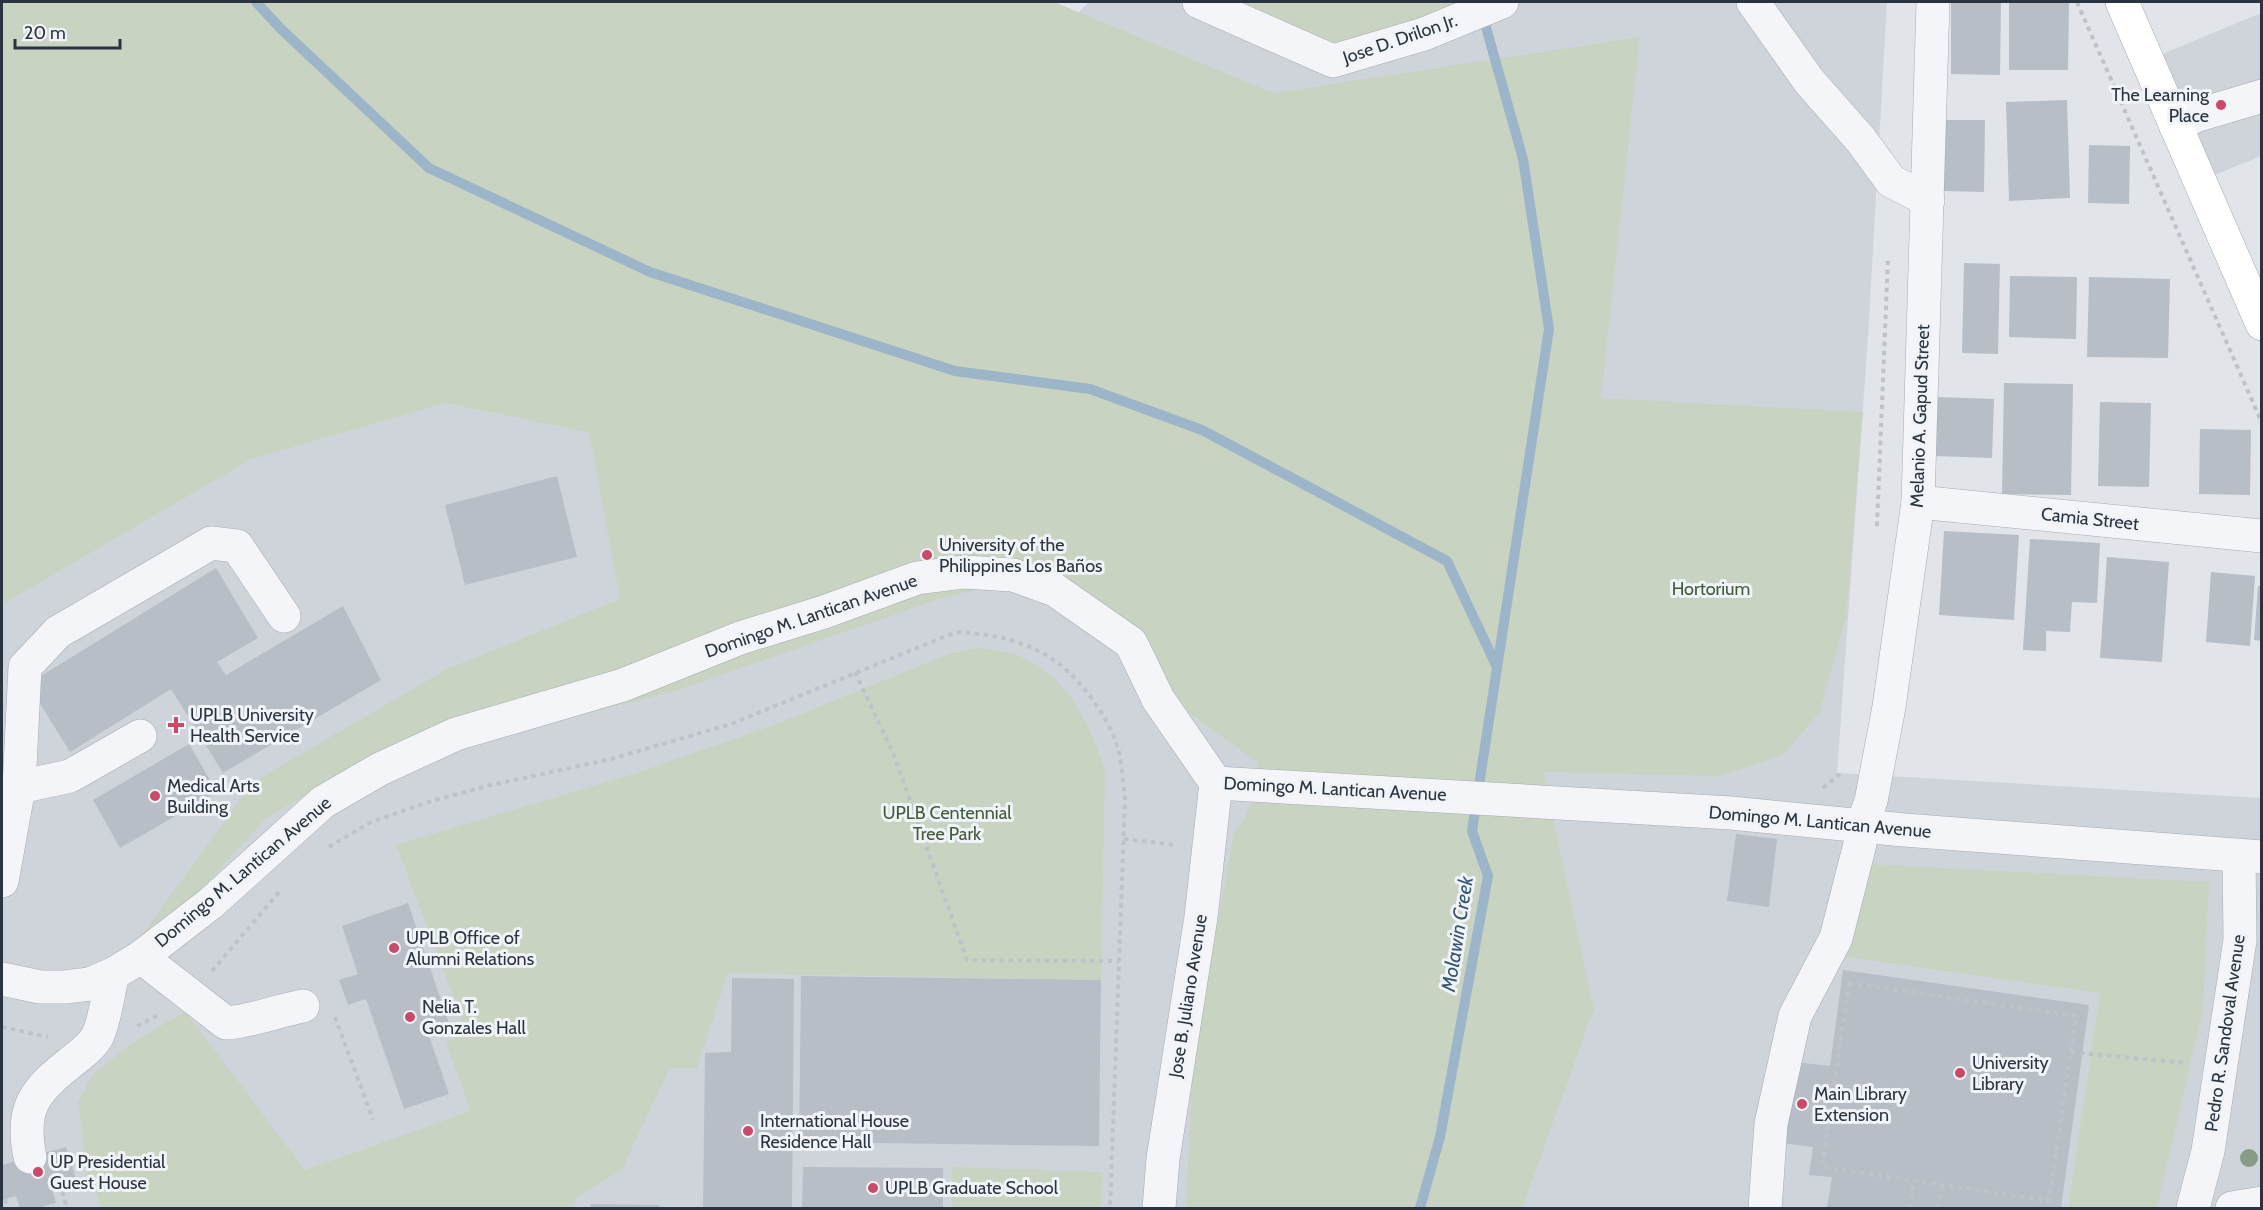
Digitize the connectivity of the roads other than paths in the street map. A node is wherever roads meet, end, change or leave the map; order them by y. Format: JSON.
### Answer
{"nodes":[{"id":1,"x":1199,"y":2,"type":"edge"},
{"id":2,"x":1502,"y":2,"type":"edge"},
{"id":3,"x":1752,"y":2,"type":"edge"},
{"id":4,"x":1933,"y":2,"type":"edge"},
{"id":5,"x":2122,"y":2,"type":"edge"},
{"id":6,"x":2262,"y":96,"type":"edge"},
{"id":7,"x":2176,"y":127,"type":"junction"},
{"id":8,"x":1928,"y":200,"type":"junction"},
{"id":9,"x":2262,"y":324,"type":"edge"},
{"id":10,"x":1918,"y":502,"type":"junction"},
{"id":11,"x":2262,"y":537,"type":"edge"},
{"id":12,"x":284,"y":616,"type":"dead end"},
{"id":13,"x":140,"y":736,"type":"dead end"},
{"id":14,"x":1216,"y":783,"type":"junction"},
{"id":15,"x":19,"y":787,"type":"junction"},
{"id":16,"x":1862,"y":826,"type":"junction"},
{"id":17,"x":2250,"y":856,"type":"edge"},
{"id":18,"x":2,"y":881,"type":"edge"},
{"id":19,"x":2251,"y":944,"type":"edge"},
{"id":20,"x":141,"y":957,"type":"junction"},
{"id":21,"x":113,"y":974,"type":"junction"},
{"id":22,"x":2,"y":979,"type":"edge"},
{"id":23,"x":303,"y":1006,"type":"road end"},
{"id":24,"x":30,"y":1157,"type":"dead end"},
{"id":25,"x":2262,"y":1203,"type":"edge"},
{"id":26,"x":1159,"y":1209,"type":"edge"},
{"id":27,"x":1765,"y":1209,"type":"edge"},
{"id":28,"x":2193,"y":1209,"type":"edge"},
{"id":29,"x":2232,"y":1209,"type":"edge"}],
"edges":[{"from":1,"to":2,"type":"street","name":"Jose D. Drilon Jr."},
{"from":3,"to":8,"type":"street"},
{"from":4,"to":8,"type":"street","name":"Melanio A. Gapud Street"},
{"from":5,"to":7,"type":"main road"},
{"from":6,"to":7,"type":"street"},
{"from":7,"to":9,"type":"main road"},
{"from":8,"to":10,"type":"street","name":"Melanio A. Gapud Street"},
{"from":10,"to":11,"type":"street","name":"Camia Street"},
{"from":10,"to":16,"type":"street","name":"Melanio A. Gapud Street"},
{"from":12,"to":15,"type":"street"},
{"from":13,"to":15,"type":"street"},
{"from":14,"to":16,"type":"street","name":"Domingo M. Lantican Avenue"},
{"from":14,"to":20,"type":"street","name":"Domingo M. Lantican Avenue"},
{"from":14,"to":26,"type":"street","name":"Jose B. Juliano Avenue"},
{"from":15,"to":18,"type":"street"},
{"from":16,"to":17,"type":"street","name":"Domingo M. Lantican Avenue"},
{"from":16,"to":27,"type":"street","name":"Melanio A. Gapud Street"},
{"from":17,"to":19,"type":"street","name":"Pedro R. Sandoval Avenue"},
{"from":19,"to":28,"type":"street","name":"Pedro R. Sandoval Avenue"},
{"from":20,"to":21,"type":"street","name":"Domingo M. Lantican Avenue"},
{"from":20,"to":23,"type":"street"},
{"from":21,"to":22,"type":"street","name":"Domingo M. Lantican Avenue"},
{"from":21,"to":24,"type":"street"},
{"from":25,"to":29,"type":"street"}]}
